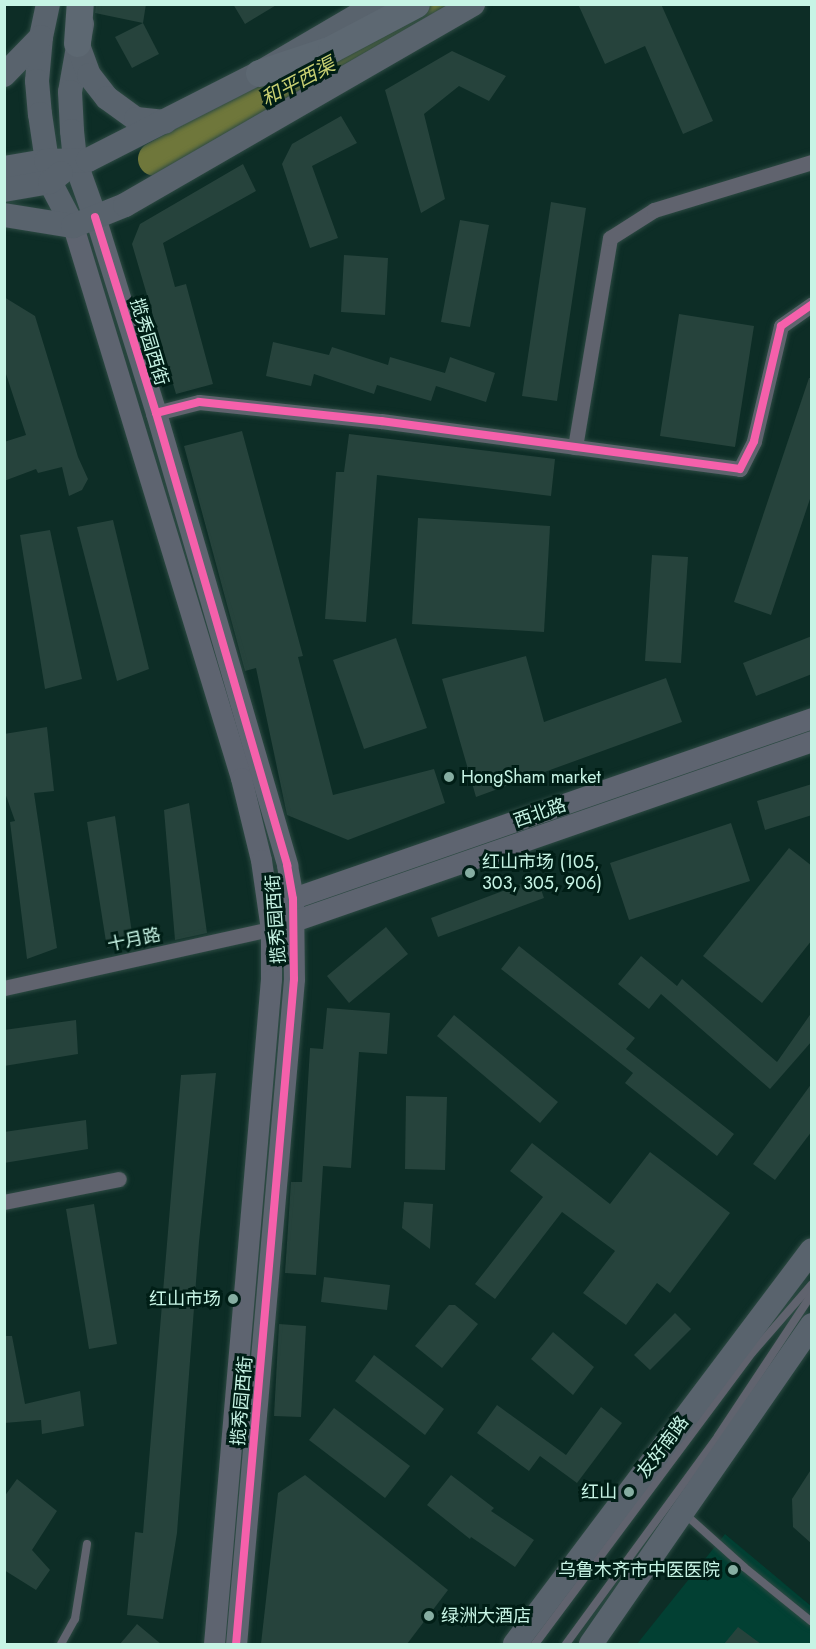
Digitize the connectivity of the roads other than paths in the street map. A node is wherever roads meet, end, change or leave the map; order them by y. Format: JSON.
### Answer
{"nodes":[{"id":1,"x":48,"y":4,"type":"edge"},
{"id":2,"x":80,"y":4,"type":"edge"},
{"id":3,"x":86,"y":4,"type":"edge"},
{"id":4,"x":377,"y":4,"type":"edge"},
{"id":5,"x":416,"y":4,"type":"edge"},
{"id":6,"x":473,"y":4,"type":"edge"},
{"id":7,"x":41,"y":37,"type":"junction"},
{"id":8,"x":77,"y":43,"type":"junction"},
{"id":9,"x":259,"y":73,"type":"junction"},
{"id":10,"x":4,"y":75,"type":"edge"},
{"id":11,"x":165,"y":122,"type":"junction"},
{"id":12,"x":75,"y":161,"type":"junction"},
{"id":13,"x":812,"y":162,"type":"edge"},
{"id":14,"x":4,"y":168,"type":"edge"},
{"id":15,"x":48,"y":172,"type":"junction"},
{"id":16,"x":4,"y":190,"type":"edge"},
{"id":17,"x":4,"y":215,"type":"edge"},
{"id":18,"x":84,"y":221,"type":"junction"},
{"id":19,"x":812,"y":304,"type":"edge"},
{"id":20,"x":156,"y":413,"type":"junction"},
{"id":21,"x":575,"y":447,"type":"junction"},
{"id":22,"x":812,"y":718,"type":"edge"},
{"id":23,"x":812,"y":741,"type":"edge"},
{"id":24,"x":293,"y":898,"type":"junction"},
{"id":25,"x":268,"y":907,"type":"junction"},
{"id":26,"x":294,"y":921,"type":"junction"},
{"id":27,"x":271,"y":930,"type":"junction"},
{"id":28,"x":4,"y":988,"type":"edge"},
{"id":29,"x":119,"y":1179,"type":"dead end"},
{"id":30,"x":4,"y":1202,"type":"edge"},
{"id":31,"x":812,"y":1250,"type":"edge"},
{"id":32,"x":812,"y":1284,"type":"edge"},
{"id":33,"x":812,"y":1294,"type":"edge"},
{"id":34,"x":812,"y":1324,"type":"edge"},
{"id":35,"x":682,"y":1512,"type":"junction"},
{"id":36,"x":87,"y":1544,"type":"dead end"},
{"id":37,"x":812,"y":1622,"type":"edge"},
{"id":38,"x":61,"y":1644,"type":"edge"},
{"id":39,"x":214,"y":1644,"type":"edge"},
{"id":40,"x":236,"y":1644,"type":"edge"},
{"id":41,"x":515,"y":1644,"type":"edge"},
{"id":42,"x":535,"y":1644,"type":"edge"},
{"id":43,"x":566,"y":1644,"type":"edge"},
{"id":44,"x":591,"y":1644,"type":"edge"}],
"edges":[{"from":1,"to":7,"type":"main road"},
{"from":2,"to":8,"type":"highway"},
{"from":3,"to":8,"type":"main road"},
{"from":4,"to":9,"type":"main road"},
{"from":5,"to":9,"type":"highway"},
{"from":6,"to":18,"type":"main road"},
{"from":7,"to":10,"type":"main road"},
{"from":7,"to":15,"type":"main road"},
{"from":8,"to":11,"type":"main road"},
{"from":8,"to":12,"type":"main road"},
{"from":9,"to":11,"type":"main road"},
{"from":11,"to":12,"type":"main road"},
{"from":12,"to":15,"type":"main road"},
{"from":12,"to":18,"type":"main road"},
{"from":13,"to":21,"type":"street"},
{"from":14,"to":15,"type":"main road"},
{"from":15,"to":16,"type":"main road"},
{"from":15,"to":18,"type":"main road"},
{"from":17,"to":18,"type":"main road"},
{"from":18,"to":20,"type":"street","name":"揽秀园西街"},
{"from":18,"to":25,"type":"street","name":"揽秀园西街"},
{"from":19,"to":21,"type":"street"},
{"from":20,"to":21,"type":"street"},
{"from":20,"to":24,"type":"street","name":"揽秀园西街"},
{"from":22,"to":24,"type":"street","name":"西北路"},
{"from":23,"to":26,"type":"street","name":"西北路"},
{"from":24,"to":25,"type":"street","name":"西北路"},
{"from":24,"to":26,"type":"street","name":"揽秀园西街"},
{"from":25,"to":27,"type":"street","name":"揽秀园西街"},
{"from":26,"to":27,"type":"street","name":"西北路"},
{"from":26,"to":40,"type":"street","name":"揽秀园西街"},
{"from":27,"to":28,"type":"street","name":"十月路"},
{"from":27,"to":39,"type":"street","name":"揽秀园西街"},
{"from":29,"to":30,"type":"street"},
{"from":31,"to":41,"type":"main road","name":"友好南路"},
{"from":32,"to":42,"type":"lane"},
{"from":33,"to":43,"type":"lane"},
{"from":34,"to":35,"type":"main road"},
{"from":35,"to":37,"type":"lane"},
{"from":35,"to":44,"type":"main road"},
{"from":36,"to":38,"type":"lane"}]}
